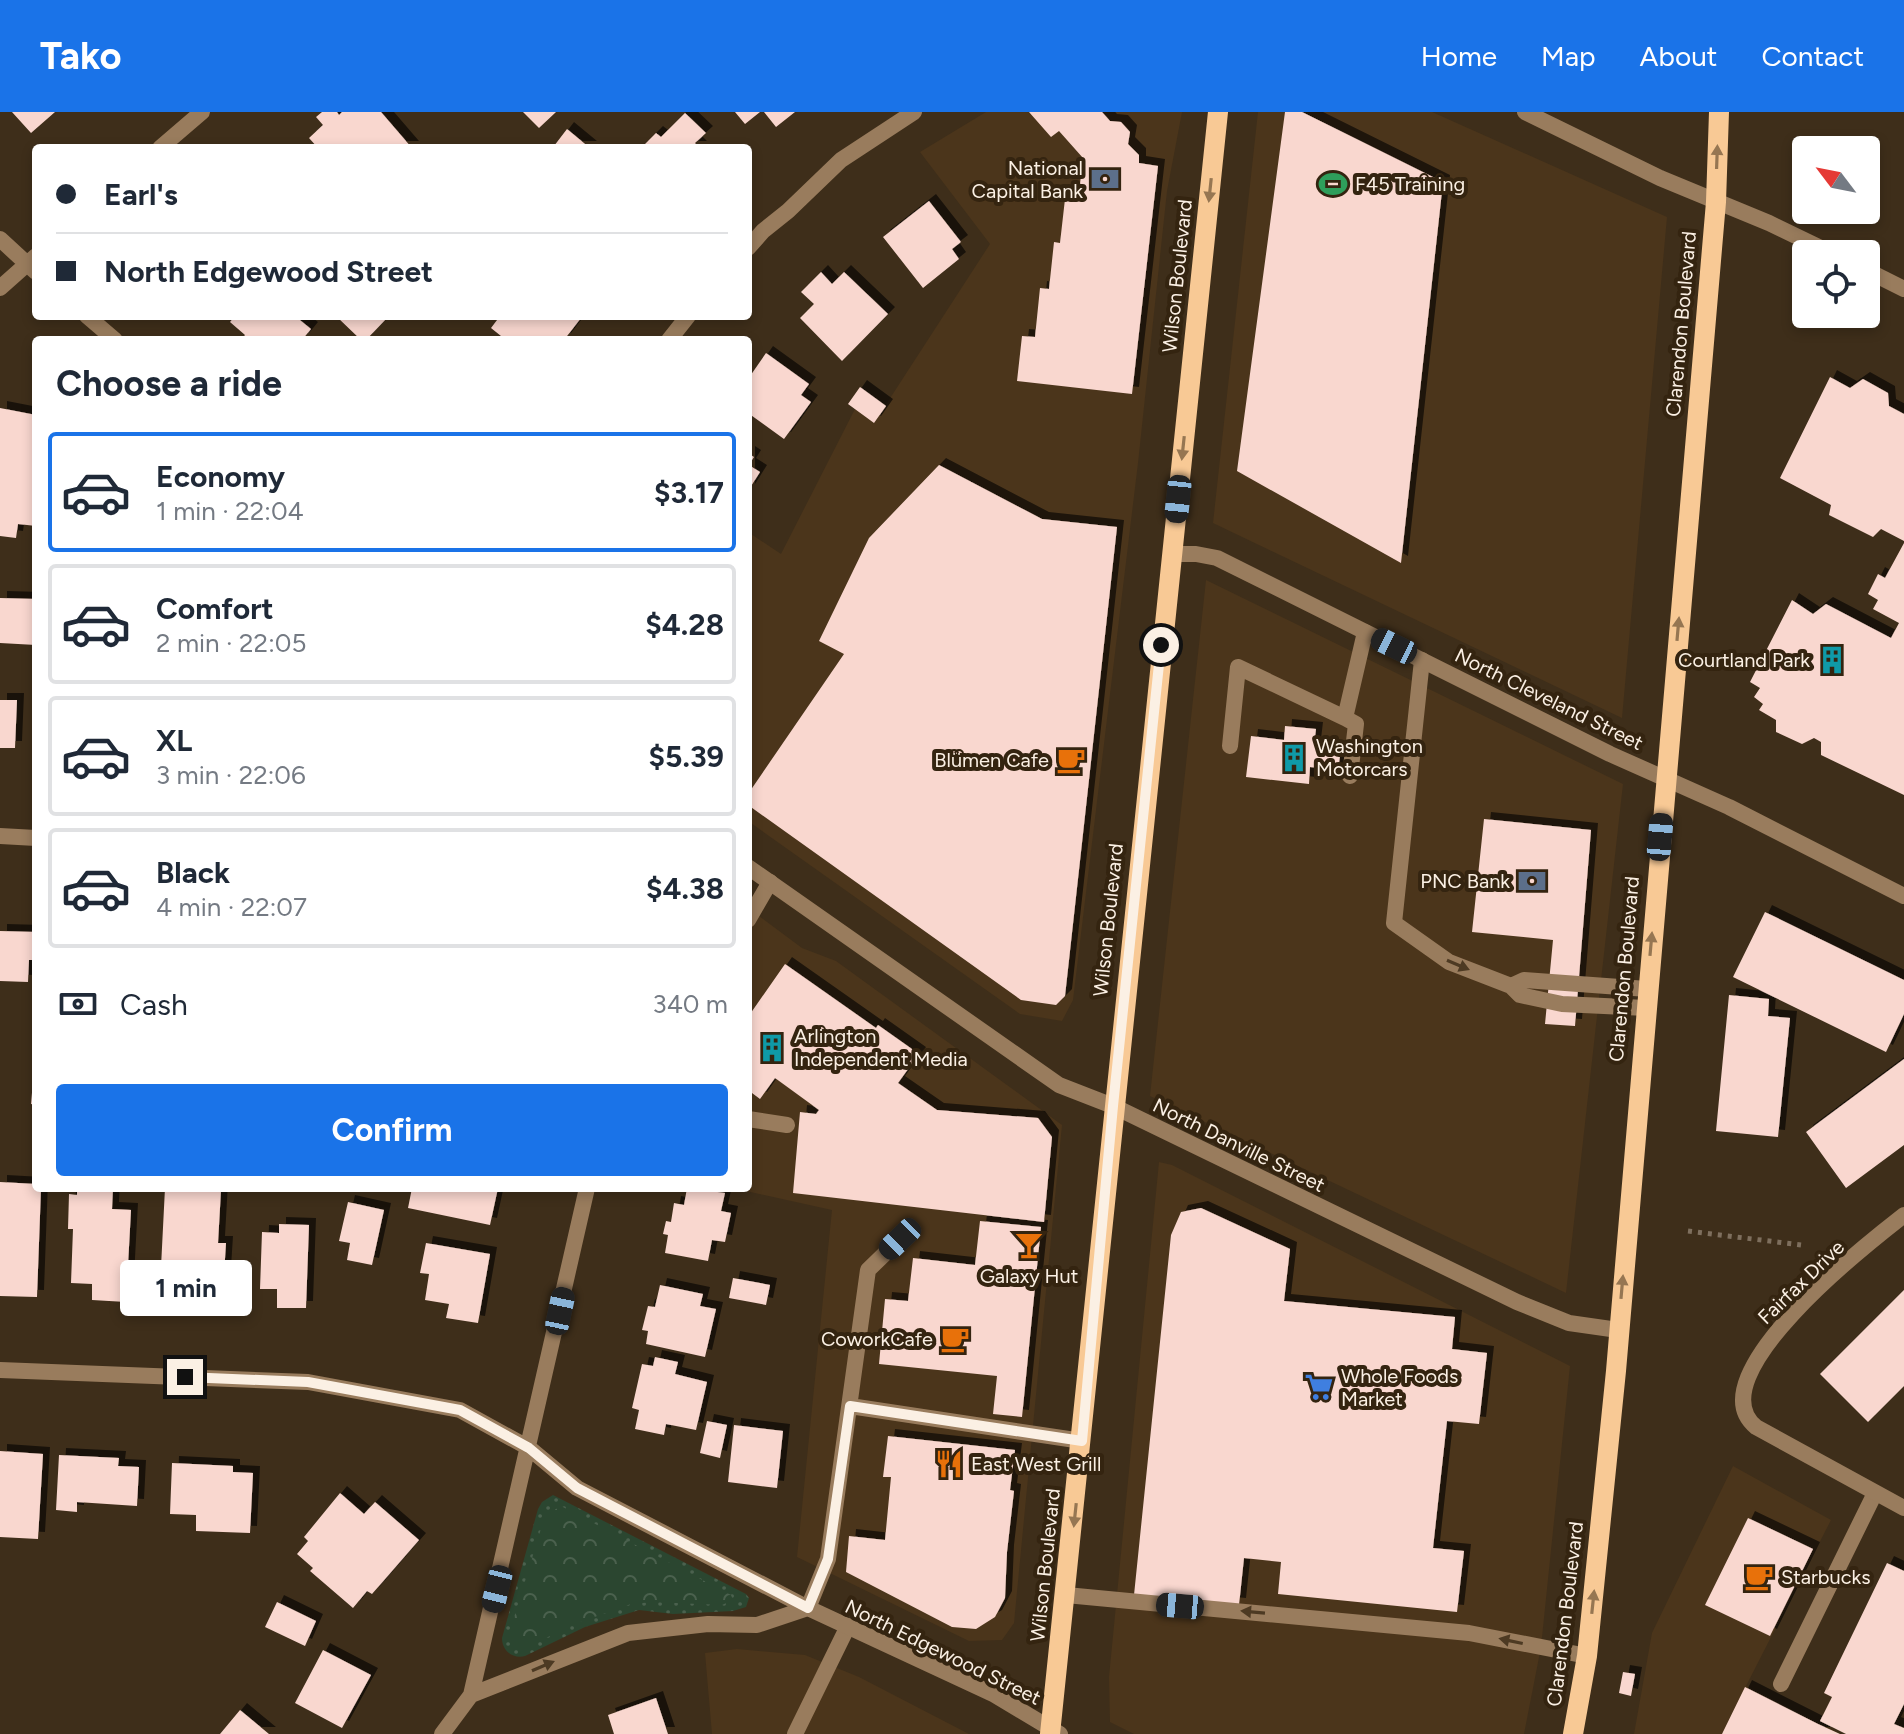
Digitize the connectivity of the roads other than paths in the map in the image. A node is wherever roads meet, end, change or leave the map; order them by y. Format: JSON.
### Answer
{"nodes":[{"id":1,"x":202,"y":112,"type":"edge"},
{"id":2,"x":914,"y":112,"type":"edge"},
{"id":3,"x":1218,"y":112,"type":"edge"},
{"id":4,"x":1525,"y":112,"type":"edge"},
{"id":5,"x":1719,"y":112,"type":"edge"},
{"id":6,"x":165,"y":144,"type":"edge"},
{"id":7,"x":1716,"y":202,"type":"junction"},
{"id":8,"x":0,"y":239,"type":"edge"},
{"id":9,"x":1804,"y":240,"type":"edge"},
{"id":10,"x":752,"y":243,"type":"edge"},
{"id":11,"x":32,"y":263,"type":"edge"},
{"id":12,"x":32,"y":265,"type":"edge"},
{"id":13,"x":1880,"y":277,"type":"edge"},
{"id":14,"x":0,"y":288,"type":"edge"},
{"id":15,"x":1904,"y":289,"type":"edge"},
{"id":16,"x":92,"y":320,"type":"edge"},
{"id":17,"x":685,"y":320,"type":"edge"},
{"id":18,"x":110,"y":336,"type":"edge"},
{"id":19,"x":672,"y":336,"type":"edge"},
{"id":20,"x":1172,"y":554,"type":"junction"},
{"id":21,"x":1365,"y":632,"type":"junction"},
{"id":22,"x":1422,"y":660,"type":"junction"},
{"id":23,"x":1345,"y":718,"type":"junction"},
{"id":24,"x":1230,"y":746,"type":"dead end"},
{"id":25,"x":1350,"y":776,"type":"dead end"},
{"id":26,"x":1665,"y":777,"type":"junction"},
{"id":27,"x":0,"y":836,"type":"edge"},
{"id":28,"x":32,"y":838,"type":"edge"},
{"id":29,"x":752,"y":870,"type":"edge"},
{"id":30,"x":770,"y":882,"type":"junction"},
{"id":31,"x":1904,"y":896,"type":"edge"},
{"id":32,"x":752,"y":913,"type":"edge"},
{"id":33,"x":1646,"y":998,"type":"junction"},
{"id":34,"x":1113,"y":1106,"type":"junction"},
{"id":35,"x":752,"y":1120,"type":"edge"},
{"id":36,"x":787,"y":1125,"type":"dead end"},
{"id":37,"x":586,"y":1192,"type":"edge"},
{"id":38,"x":1904,"y":1215,"type":"edge"},
{"id":39,"x":900,"y":1239,"type":"dead end"},
{"id":40,"x":1618,"y":1330,"type":"junction"},
{"id":41,"x":0,"y":1370,"type":"edge"},
{"id":42,"x":850,"y":1406,"type":"junction"},
{"id":43,"x":1082,"y":1441,"type":"junction"},
{"id":44,"x":529,"y":1448,"type":"junction"},
{"id":45,"x":1875,"y":1493,"type":"junction"},
{"id":46,"x":1904,"y":1508,"type":"edge"},
{"id":47,"x":1066,"y":1595,"type":"junction"},
{"id":48,"x":808,"y":1608,"type":"junction"},
{"id":49,"x":848,"y":1626,"type":"junction"},
{"id":50,"x":1587,"y":1656,"type":"junction"},
{"id":51,"x":1781,"y":1684,"type":"dead end"},
{"id":52,"x":471,"y":1695,"type":"junction"},
{"id":53,"x":1054,"y":1732,"type":"edge"},
{"id":54,"x":442,"y":1734,"type":"edge"},
{"id":55,"x":795,"y":1734,"type":"edge"},
{"id":56,"x":1573,"y":1734,"type":"edge"}],
"edges":[{"from":1,"to":6,"type":"street"},
{"from":2,"to":10,"type":"street"},
{"from":3,"to":20,"type":"main road","name":"Wilson Boulevard","one_way":true},
{"from":4,"to":7,"type":"street"},
{"from":7,"to":5,"type":"main road","name":"Clarendon Boulevard","one_way":true},
{"from":7,"to":9,"type":"street"},
{"from":26,"to":7,"type":"main road","name":"Clarendon Boulevard","one_way":true},
{"from":8,"to":11,"type":"street"},
{"from":12,"to":14,"type":"street"},
{"from":13,"to":15,"type":"street"},
{"from":16,"to":18,"type":"street"},
{"from":17,"to":19,"type":"street"},
{"from":20,"to":21,"type":"street","name":"North Cleveland Street"},
{"from":20,"to":34,"type":"main road","name":"Wilson Boulevard"},
{"from":21,"to":22,"type":"street","name":"North Cleveland Street"},
{"from":21,"to":23,"type":"street"},
{"from":22,"to":26,"type":"street","name":"North Cleveland Street"},
{"from":22,"to":33,"type":"street","one_way":true},
{"from":23,"to":24,"type":"street"},
{"from":23,"to":25,"type":"street"},
{"from":26,"to":31,"type":"street","name":"North Cleveland Street"},
{"from":33,"to":26,"type":"main road","name":"Clarendon Boulevard","one_way":true},
{"from":27,"to":28,"type":"street"},
{"from":29,"to":30,"type":"street","name":"North Danville Street"},
{"from":30,"to":32,"type":"street"},
{"from":30,"to":34,"type":"street","name":"North Danville Street"},
{"from":40,"to":33,"type":"main road","name":"Clarendon Boulevard","one_way":true},
{"from":34,"to":40,"type":"street","name":"North Danville Street"},
{"from":34,"to":43,"type":"main road","name":"Wilson Boulevard"},
{"from":35,"to":36,"type":"street"},
{"from":37,"to":44,"type":"street"},
{"from":38,"to":45,"type":"street","name":"Fairfax Drive"},
{"from":39,"to":42,"type":"street"},
{"from":50,"to":40,"type":"main road","name":"Clarendon Boulevard","one_way":true},
{"from":41,"to":44,"type":"street","name":"North Edgewood Street"},
{"from":42,"to":43,"type":"street"},
{"from":42,"to":48,"type":"street"},
{"from":43,"to":47,"type":"main road","name":"Wilson Boulevard","one_way":true},
{"from":44,"to":48,"type":"street","name":"North Edgewood Street"},
{"from":44,"to":52,"type":"street"},
{"from":45,"to":46,"type":"street"},
{"from":45,"to":51,"type":"street"},
{"from":50,"to":47,"type":"street","one_way":true},
{"from":47,"to":53,"type":"main road","name":"Wilson Boulevard"},
{"from":48,"to":49,"type":"street","name":"North Edgewood Street"},
{"from":52,"to":48,"type":"street","one_way":true},
{"from":49,"to":53,"type":"street","name":"North Edgewood Street"},
{"from":49,"to":55,"type":"street"},
{"from":50,"to":56,"type":"main road","name":"Clarendon Boulevard"},
{"from":52,"to":54,"type":"street"}]}
